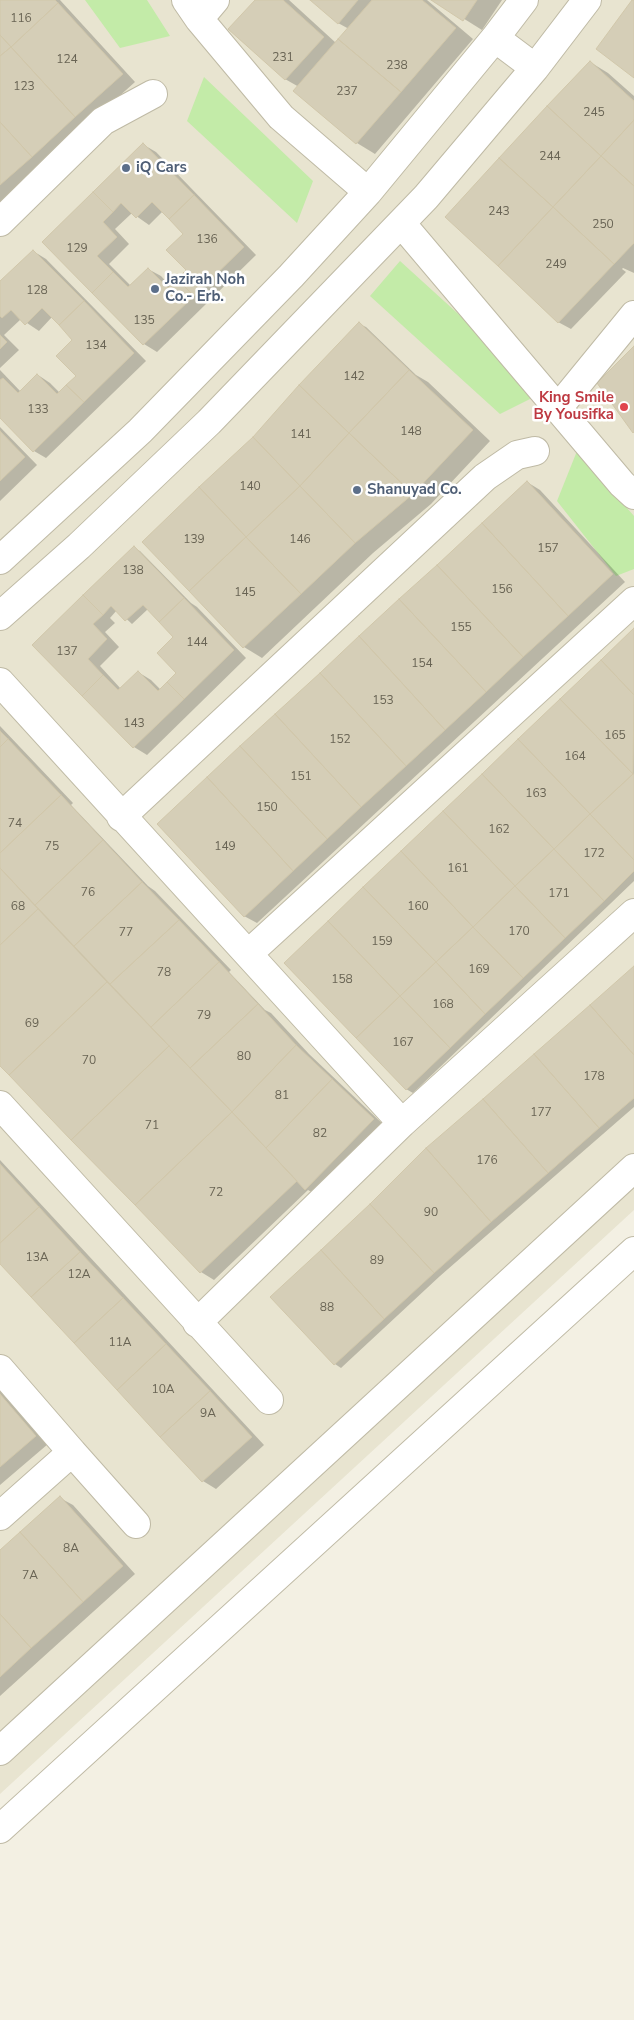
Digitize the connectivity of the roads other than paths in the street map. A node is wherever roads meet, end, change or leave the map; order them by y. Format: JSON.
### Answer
{"nodes":[{"id":1,"x":524,"y":0,"type":"edge"},
{"id":2,"x":587,"y":0,"type":"edge"},
{"id":3,"x":200,"y":6,"type":"edge"},
{"id":4,"x":495,"y":38,"type":"junction"},
{"id":5,"x":535,"y":68,"type":"junction"},
{"id":6,"x":153,"y":94,"type":"dead end"},
{"id":7,"x":368,"y":192,"type":"junction"},
{"id":8,"x":0,"y":222,"type":"edge"},
{"id":9,"x":401,"y":223,"type":"junction"},
{"id":10,"x":634,"y":315,"type":"edge"},
{"id":11,"x":177,"y":393,"type":"junction"},
{"id":12,"x":558,"y":408,"type":"junction"},
{"id":13,"x":209,"y":422,"type":"junction"},
{"id":14,"x":535,"y":451,"type":"dead end"},
{"id":15,"x":634,"y":494,"type":"edge"},
{"id":16,"x":0,"y":560,"type":"edge"},
{"id":17,"x":634,"y":601,"type":"edge"},
{"id":18,"x":0,"y":616,"type":"edge"},
{"id":19,"x":0,"y":682,"type":"edge"},
{"id":20,"x":121,"y":817,"type":"junction"},
{"id":21,"x":634,"y":914,"type":"edge"},
{"id":22,"x":248,"y":954,"type":"junction"},
{"id":23,"x":0,"y":1105,"type":"edge"},
{"id":24,"x":402,"y":1122,"type":"junction"},
{"id":25,"x":634,"y":1168,"type":"edge"},
{"id":26,"x":634,"y":1250,"type":"edge"},
{"id":27,"x":197,"y":1323,"type":"junction"},
{"id":28,"x":0,"y":1369,"type":"edge"},
{"id":29,"x":269,"y":1400,"type":"dead end"},
{"id":30,"x":72,"y":1452,"type":"junction"},
{"id":31,"x":0,"y":1516,"type":"edge"},
{"id":32,"x":136,"y":1524,"type":"dead end"},
{"id":33,"x":0,"y":1751,"type":"edge"},
{"id":34,"x":0,"y":1829,"type":"edge"}],
"edges":[{"from":1,"to":4,"type":"street"},
{"from":2,"to":5,"type":"street"},
{"from":3,"to":7,"type":"street"},
{"from":4,"to":5,"type":"street"},
{"from":4,"to":7,"type":"street"},
{"from":5,"to":9,"type":"street"},
{"from":6,"to":8,"type":"street"},
{"from":7,"to":11,"type":"street"},
{"from":9,"to":12,"type":"street"},
{"from":9,"to":13,"type":"street"},
{"from":10,"to":12,"type":"street"},
{"from":11,"to":13,"type":"street"},
{"from":11,"to":16,"type":"street"},
{"from":12,"to":15,"type":"street"},
{"from":13,"to":18,"type":"street"},
{"from":14,"to":20,"type":"street"},
{"from":17,"to":22,"type":"street"},
{"from":19,"to":20,"type":"street"},
{"from":20,"to":22,"type":"street"},
{"from":21,"to":24,"type":"street"},
{"from":22,"to":24,"type":"street"},
{"from":23,"to":27,"type":"street"},
{"from":24,"to":27,"type":"street"},
{"from":25,"to":33,"type":"street"},
{"from":26,"to":34,"type":"street"},
{"from":27,"to":29,"type":"street"},
{"from":28,"to":30,"type":"street"},
{"from":30,"to":31,"type":"street"},
{"from":30,"to":32,"type":"street"}]}
